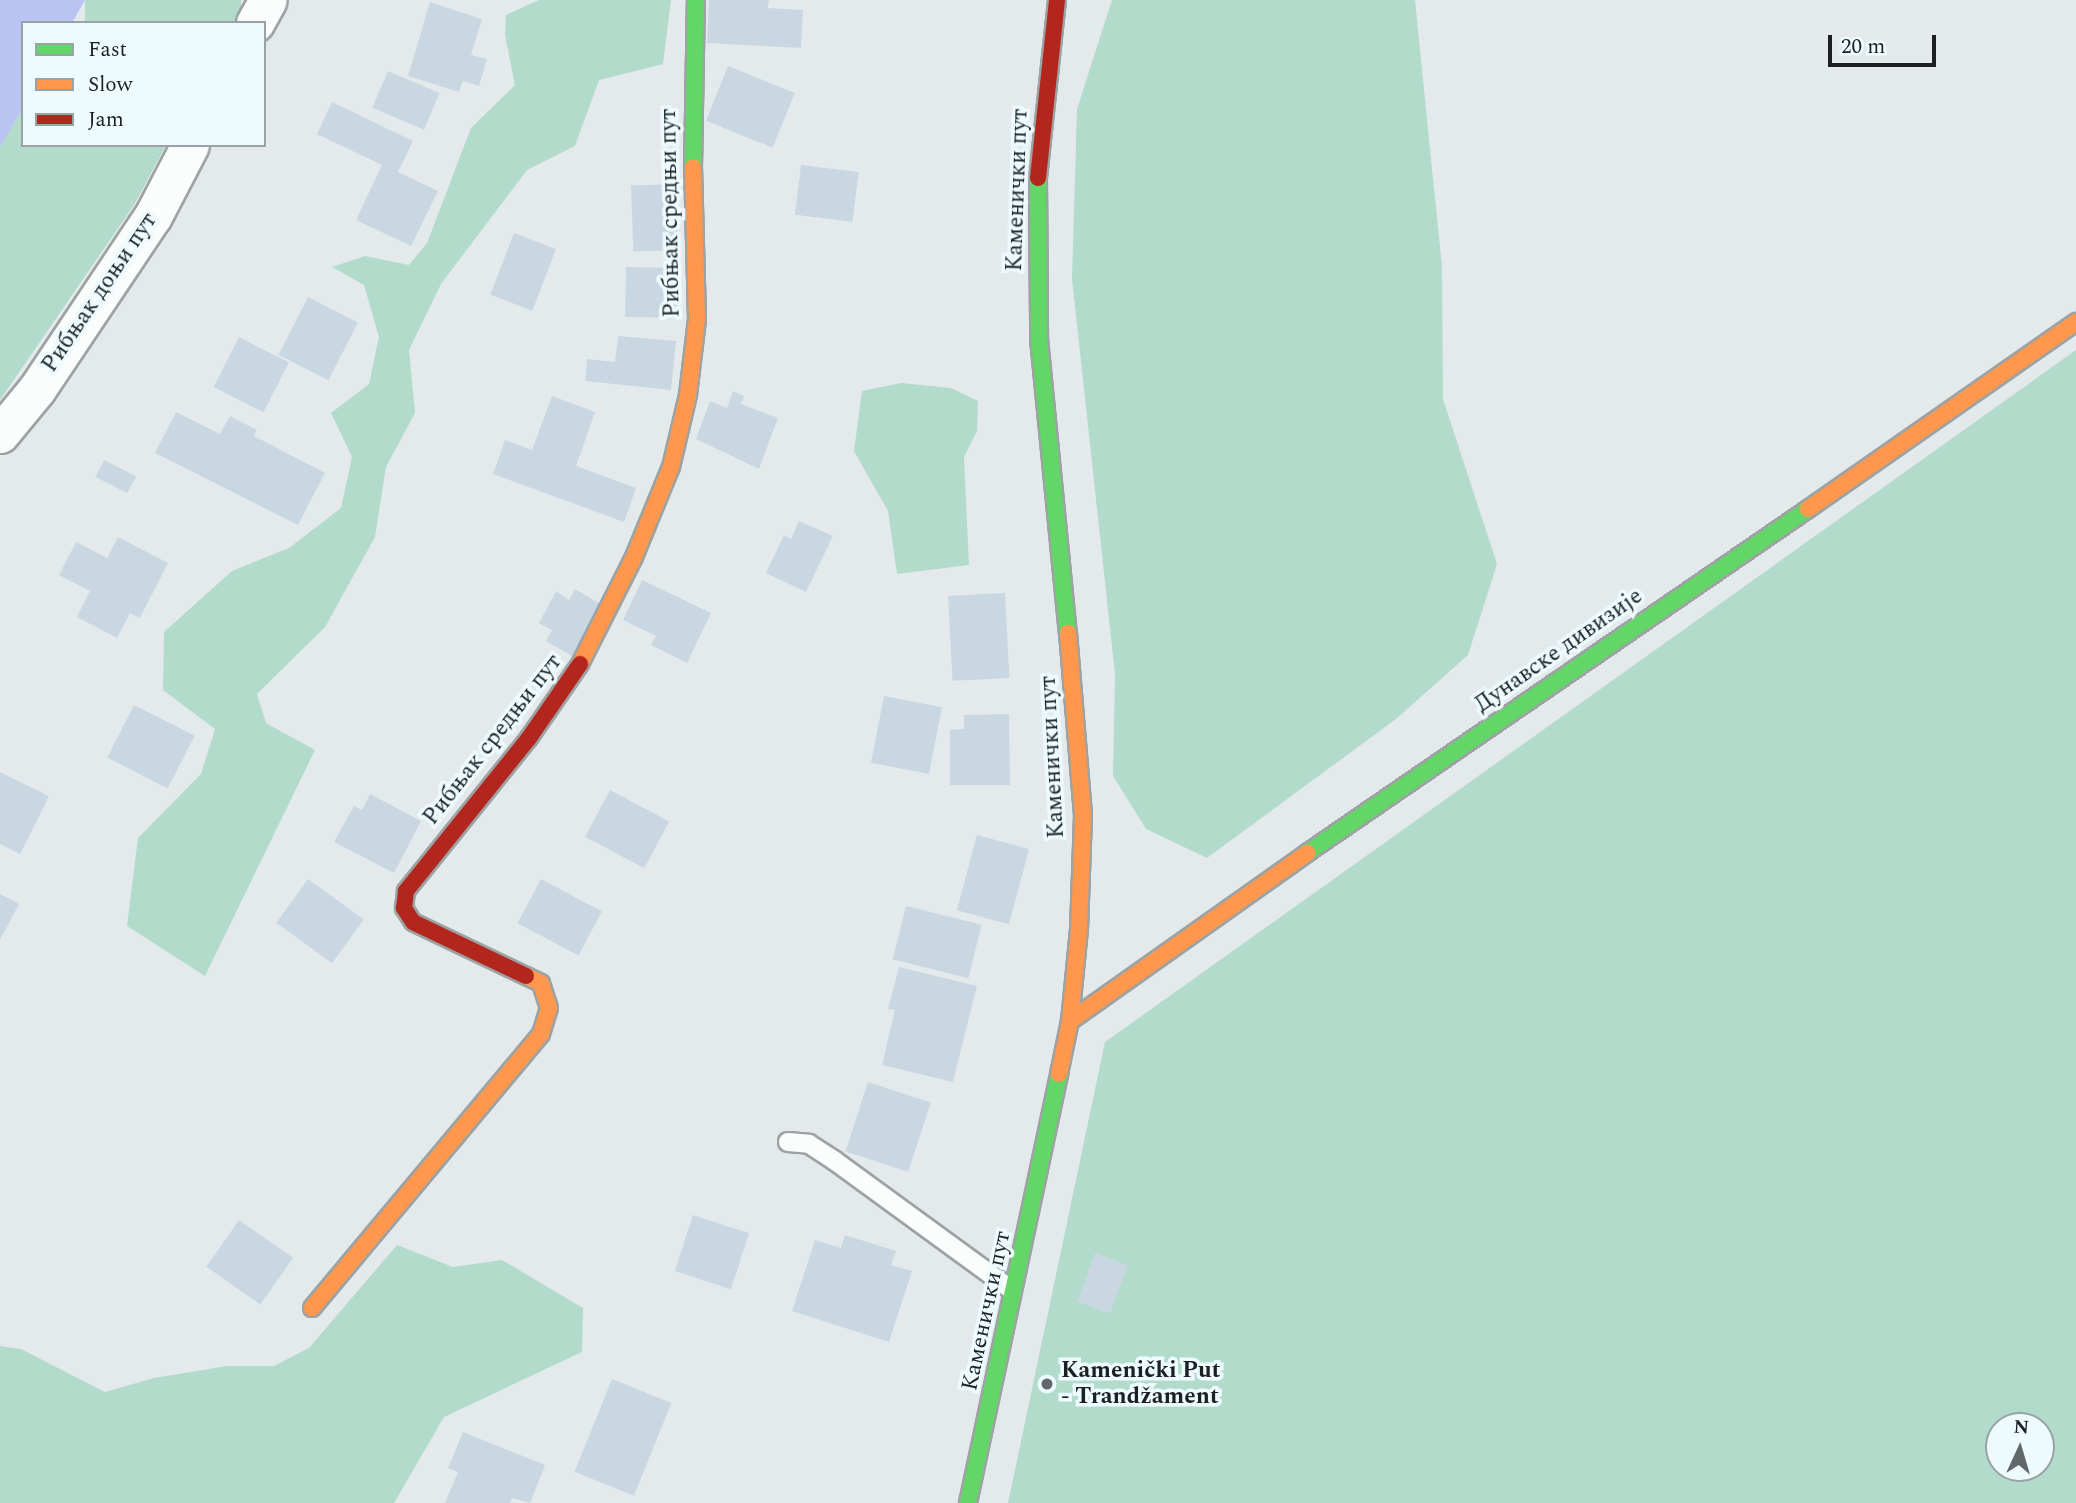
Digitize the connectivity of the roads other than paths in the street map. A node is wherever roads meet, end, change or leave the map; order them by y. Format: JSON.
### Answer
{"nodes":[{"id":1,"x":268,"y":0,"type":"edge"},
{"id":2,"x":696,"y":0,"type":"edge"},
{"id":3,"x":1057,"y":0,"type":"edge"},
{"id":4,"x":257,"y":21,"type":"edge"},
{"id":5,"x":189,"y":147,"type":"edge"},
{"id":6,"x":2076,"y":322,"type":"edge"},
{"id":7,"x":0,"y":434,"type":"edge"},
{"id":8,"x":1070,"y":1021,"type":"junction"},
{"id":9,"x":788,"y":1142,"type":"dead end"},
{"id":10,"x":1015,"y":1292,"type":"junction"},
{"id":11,"x":312,"y":1308,"type":"dead end"},
{"id":12,"x":968,"y":1503,"type":"edge"}],
"edges":[{"from":1,"to":4,"type":"street"},
{"from":2,"to":11,"type":"street","name":"Рибњак средњи пут"},
{"from":3,"to":8,"type":"street","name":"Каменички пут"},
{"from":5,"to":7,"type":"street","name":"Рибњак доњи пут"},
{"from":6,"to":8,"type":"street","name":"Дунавске дивизије"},
{"from":8,"to":10,"type":"street","name":"Каменички пут"},
{"from":9,"to":10,"type":"lane"},
{"from":10,"to":12,"type":"street","name":"Каменички пут"}]}
